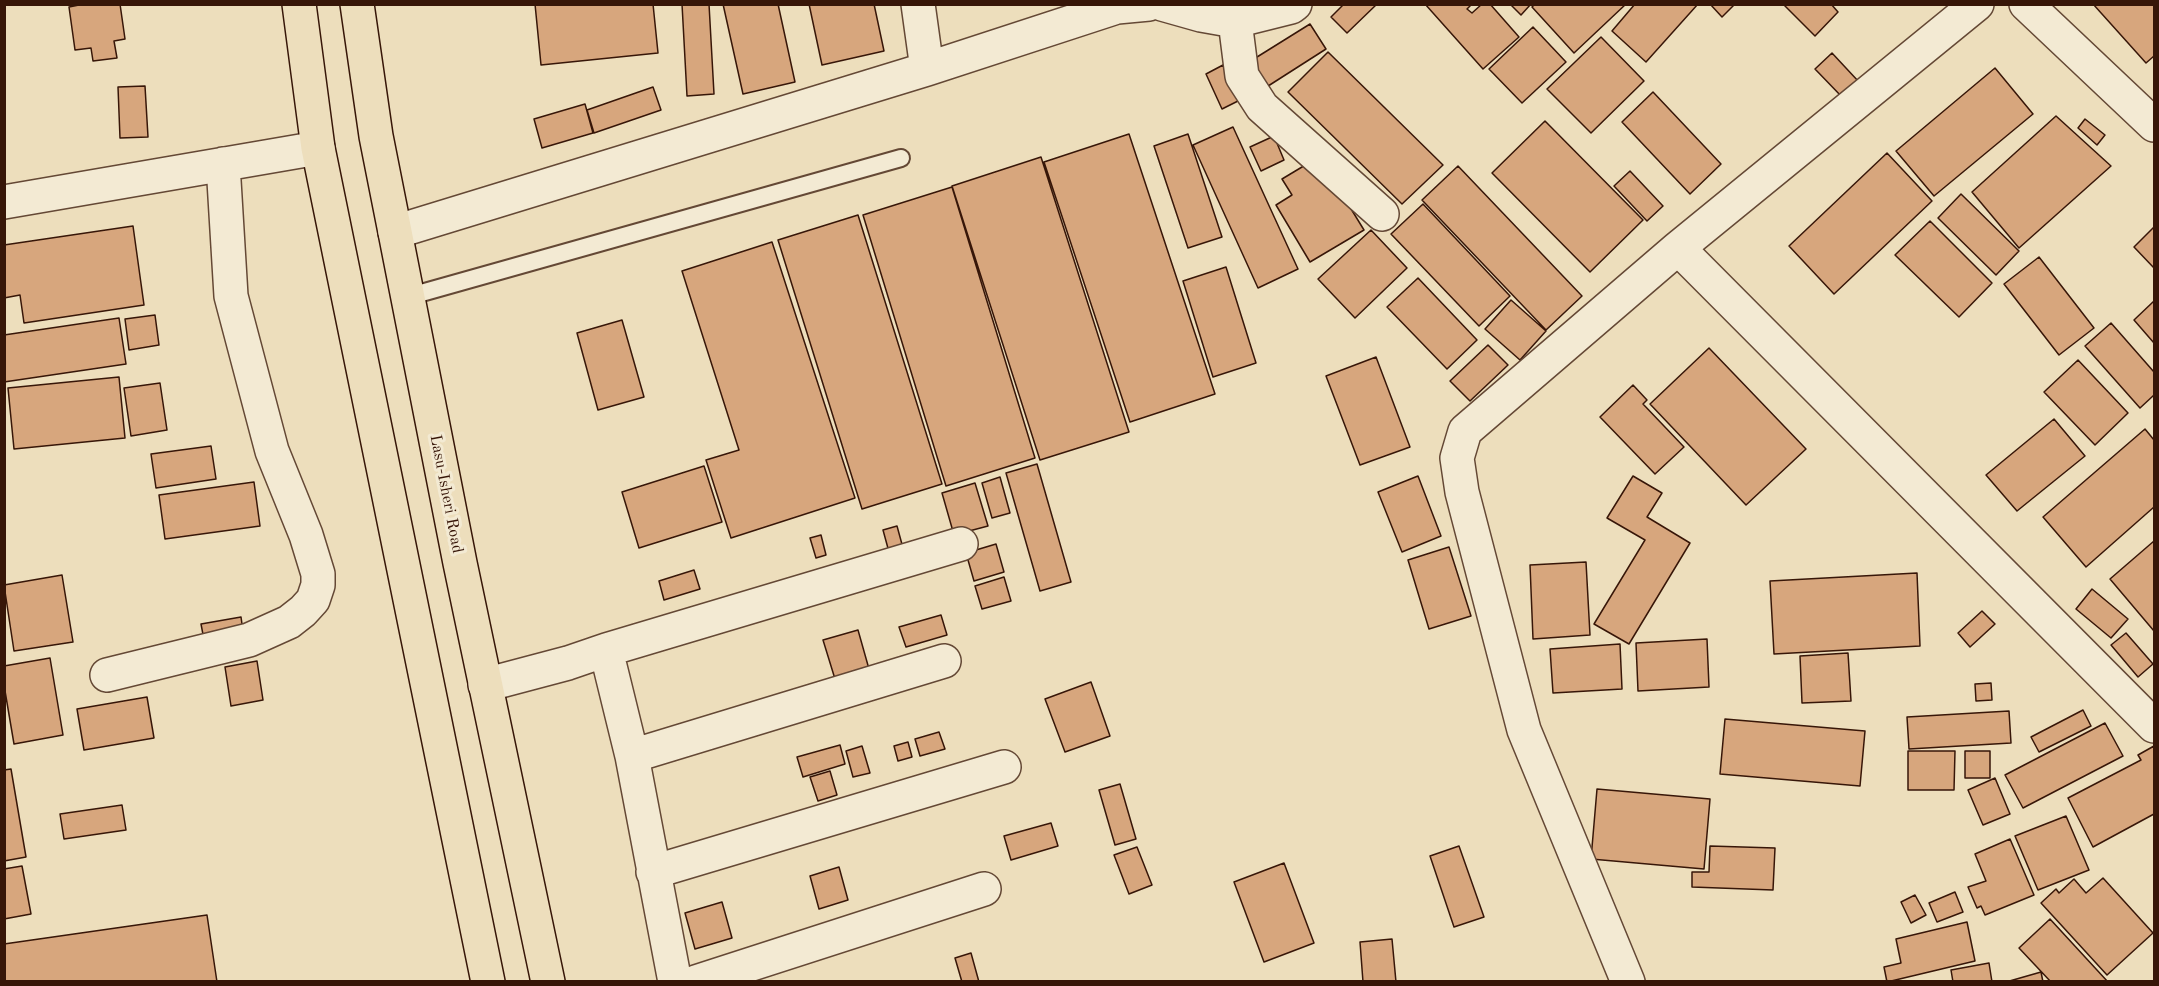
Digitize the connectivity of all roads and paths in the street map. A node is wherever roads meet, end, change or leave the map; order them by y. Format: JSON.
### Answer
{"nodes":[{"id":1,"x":299,"y":4,"type":"edge"},
{"id":2,"x":357,"y":4,"type":"edge"},
{"id":3,"x":918,"y":4,"type":"edge"},
{"id":4,"x":1149,"y":4,"type":"edge"},
{"id":5,"x":1162,"y":4,"type":"edge"},
{"id":6,"x":1295,"y":4,"type":"edge"},
{"id":7,"x":1977,"y":4,"type":"edge"},
{"id":8,"x":2026,"y":4,"type":"edge"},
{"id":9,"x":1235,"y":21,"type":"junction"},
{"id":10,"x":927,"y":69,"type":"junction"},
{"id":11,"x":2153,"y":120,"type":"edge"},
{"id":12,"x":318,"y":148,"type":"junction"},
{"id":13,"x":901,"y":158,"type":"dead end"},
{"id":14,"x":223,"y":164,"type":"junction"},
{"id":15,"x":4,"y":202,"type":"edge"},
{"id":16,"x":1382,"y":214,"type":"dead end"},
{"id":17,"x":395,"y":232,"type":"junction"},
{"id":18,"x":1678,"y":248,"type":"junction"},
{"id":19,"x":407,"y":297,"type":"junction"},
{"id":20,"x":961,"y":544,"type":"dead end"},
{"id":21,"x":606,"y":650,"type":"junction"},
{"id":22,"x":944,"y":661,"type":"dead end"},
{"id":23,"x":107,"y":675,"type":"dead end"},
{"id":24,"x":485,"y":685,"type":"junction"},
{"id":25,"x":2154,"y":726,"type":"edge"},
{"id":26,"x":632,"y":756,"type":"junction"},
{"id":27,"x":1004,"y":767,"type":"dead end"},
{"id":28,"x":653,"y":872,"type":"junction"},
{"id":29,"x":984,"y":889,"type":"dead end"},
{"id":30,"x":488,"y":981,"type":"edge"},
{"id":31,"x":548,"y":981,"type":"edge"},
{"id":32,"x":675,"y":981,"type":"edge"},
{"id":33,"x":696,"y":981,"type":"edge"},
{"id":34,"x":1628,"y":981,"type":"edge"}],
"edges":[{"from":1,"to":12,"type":"main road"},
{"from":2,"to":17,"type":"main road","name":"Lasu-Isheri Road"},
{"from":3,"to":10,"type":"street"},
{"from":4,"to":10,"type":"street"},
{"from":5,"to":9,"type":"street"},
{"from":6,"to":9,"type":"street"},
{"from":7,"to":18,"type":"street"},
{"from":8,"to":11,"type":"street"},
{"from":9,"to":16,"type":"street"},
{"from":10,"to":17,"type":"street"},
{"from":12,"to":14,"type":"street"},
{"from":12,"to":30,"type":"main road"},
{"from":13,"to":19,"type":"lane"},
{"from":14,"to":15,"type":"street"},
{"from":14,"to":23,"type":"street"},
{"from":17,"to":19,"type":"main road","name":"Lasu-Isheri Road"},
{"from":18,"to":25,"type":"street"},
{"from":18,"to":34,"type":"street"},
{"from":19,"to":24,"type":"main road","name":"Lasu-Isheri Road"},
{"from":20,"to":21,"type":"street"},
{"from":21,"to":24,"type":"street"},
{"from":21,"to":26,"type":"street"},
{"from":22,"to":26,"type":"street"},
{"from":24,"to":31,"type":"main road","name":"Lasu-Isheri Road"},
{"from":26,"to":28,"type":"street"},
{"from":27,"to":28,"type":"street"},
{"from":28,"to":32,"type":"street"},
{"from":29,"to":33,"type":"street"}]}
